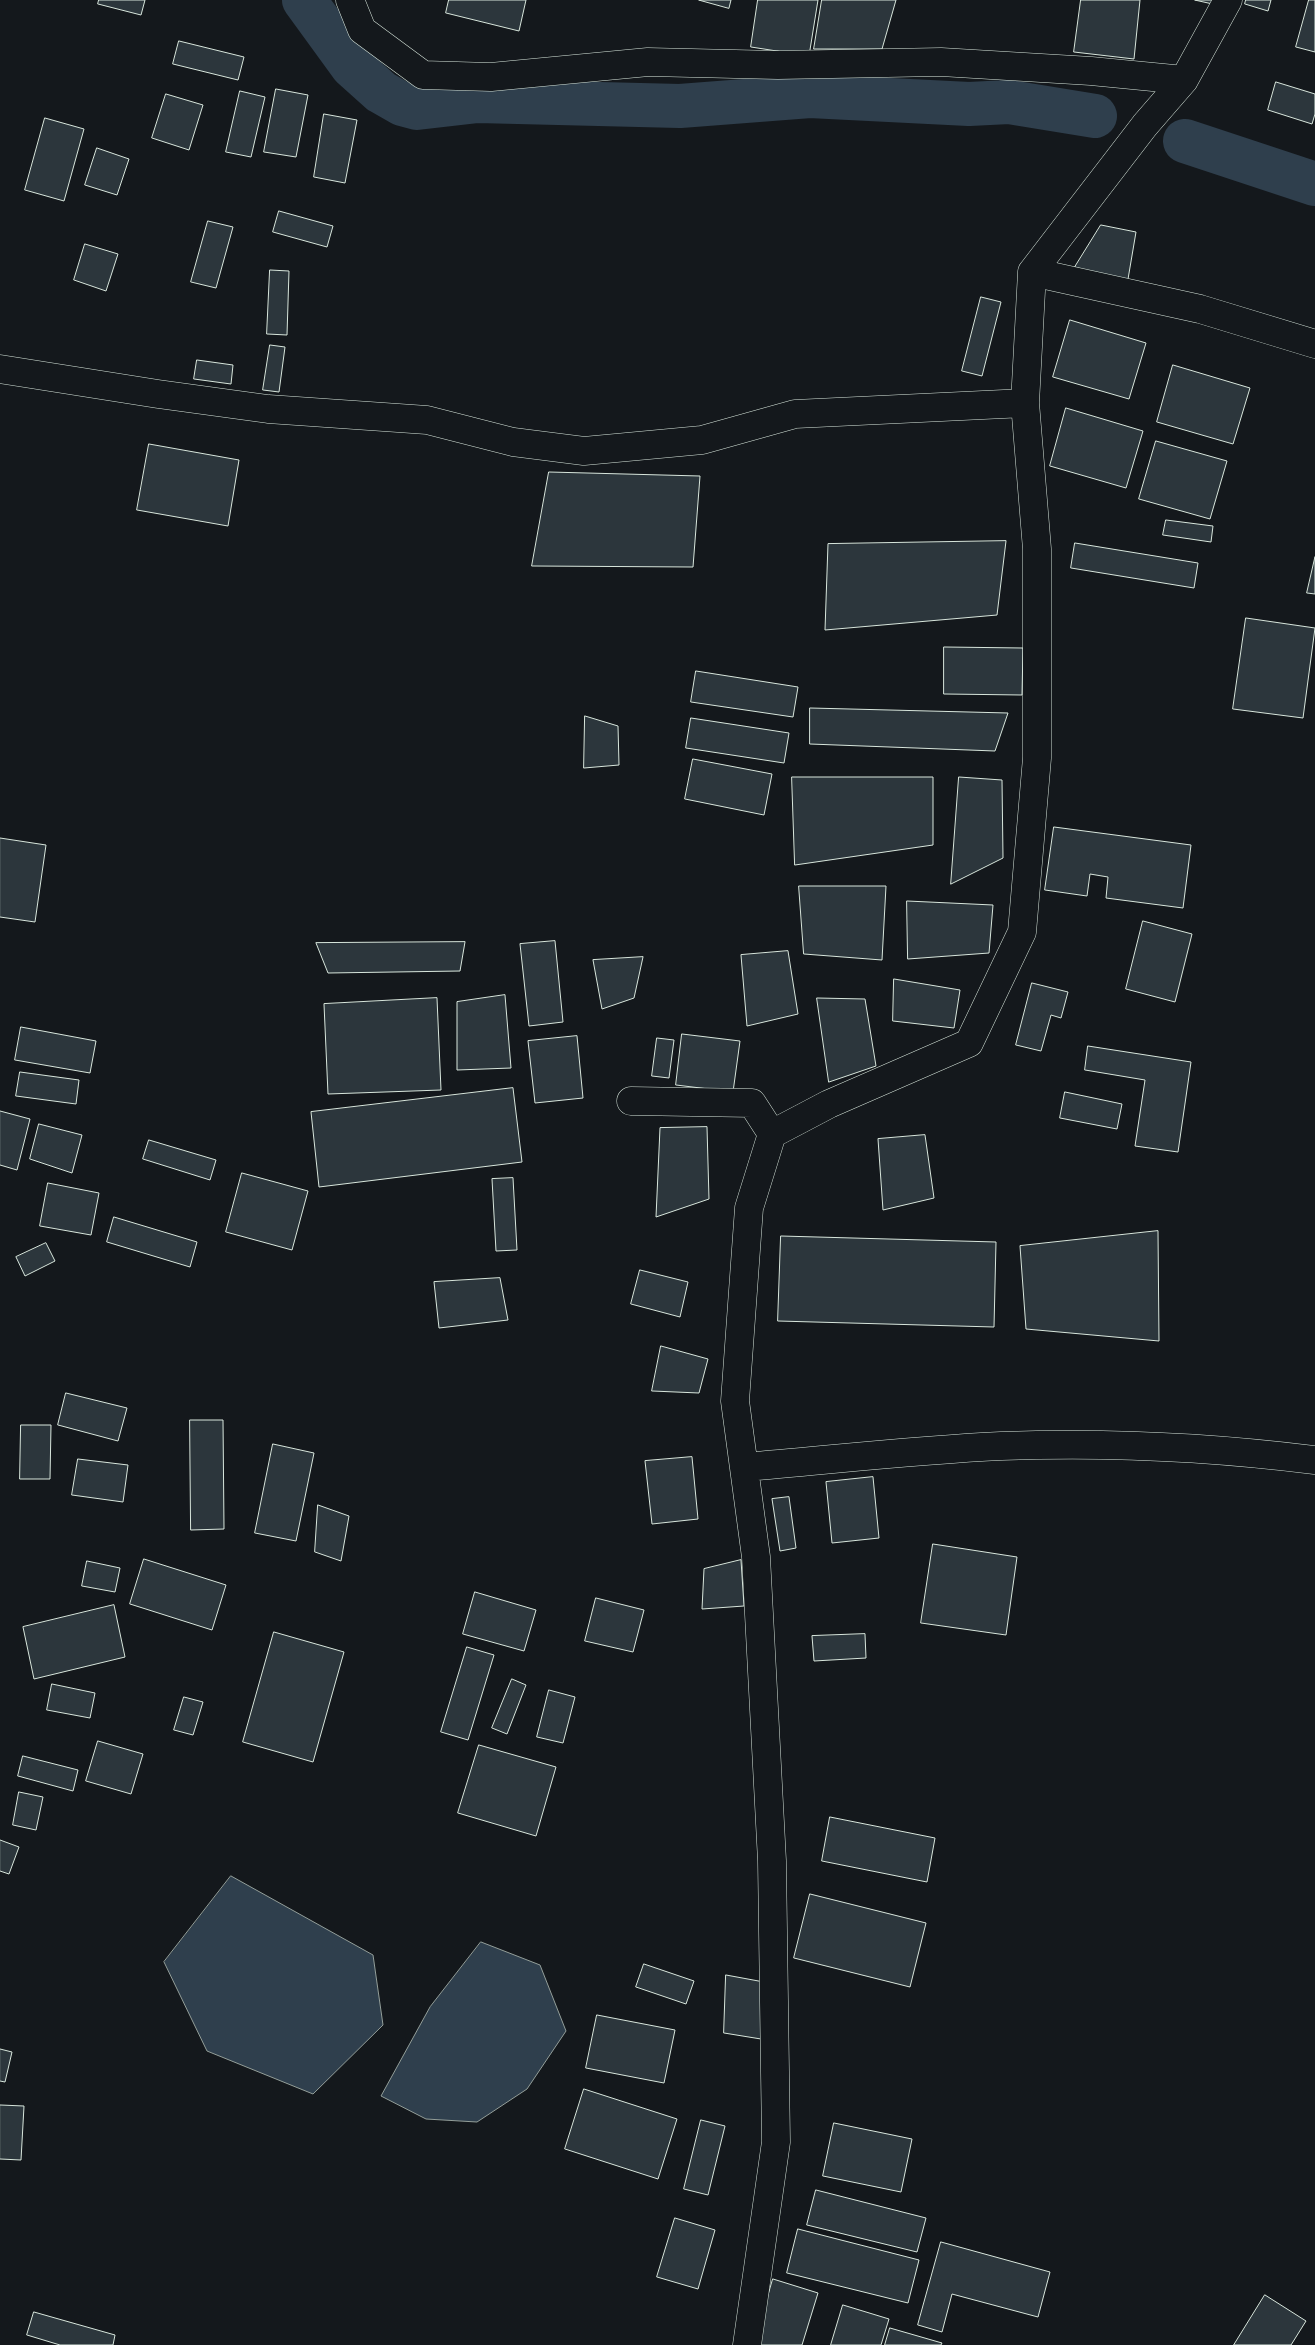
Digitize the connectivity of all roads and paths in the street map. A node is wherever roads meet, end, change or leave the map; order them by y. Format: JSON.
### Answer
{"nodes":[{"id":1,"x":350,"y":0,"type":"edge"},
{"id":2,"x":1228,"y":0,"type":"edge"},
{"id":3,"x":1184,"y":80,"type":"junction"},
{"id":4,"x":1032,"y":272,"type":"junction"},
{"id":5,"x":1315,"y":344,"type":"edge"},
{"id":6,"x":0,"y":369,"type":"edge"},
{"id":7,"x":1025,"y":402,"type":"junction"},
{"id":8,"x":630,"y":1101,"type":"dead end"},
{"id":9,"x":772,"y":1134,"type":"junction"},
{"id":10,"x":1315,"y":1460,"type":"edge"},
{"id":11,"x":744,"y":1467,"type":"junction"},
{"id":12,"x":747,"y":2345,"type":"edge"}],
"edges":[{"from":1,"to":3,"type":"street"},
{"from":2,"to":3,"type":"street"},
{"from":3,"to":4,"type":"street"},
{"from":4,"to":5,"type":"street"},
{"from":4,"to":7,"type":"street"},
{"from":6,"to":7,"type":"street"},
{"from":7,"to":9,"type":"street"},
{"from":8,"to":9,"type":"street"},
{"from":9,"to":11,"type":"street"},
{"from":10,"to":11,"type":"street"},
{"from":11,"to":12,"type":"street"}]}
